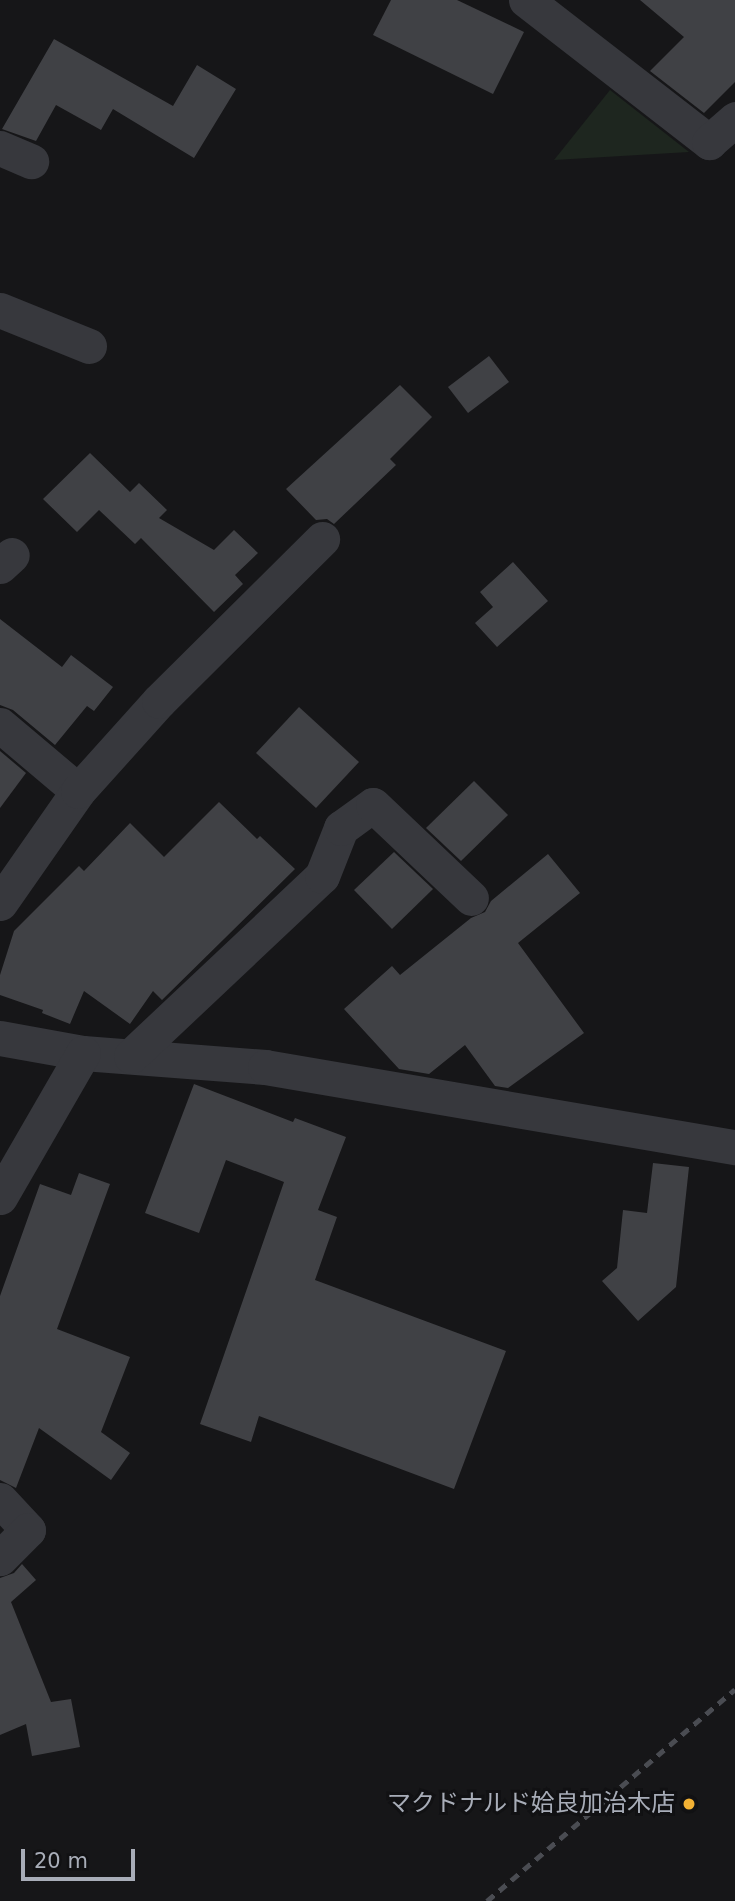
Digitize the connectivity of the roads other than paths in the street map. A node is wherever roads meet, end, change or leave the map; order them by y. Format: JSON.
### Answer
{"nodes":[{"id":1,"x":526,"y":0,"type":"edge"},
{"id":2,"x":735,"y":119,"type":"edge"},
{"id":3,"x":0,"y":310,"type":"edge"},
{"id":4,"x":89,"y":346,"type":"dead end"},
{"id":5,"x":322,"y":539,"type":"dead end"},
{"id":6,"x":0,"y":725,"type":"edge"},
{"id":7,"x":78,"y":791,"type":"junction"},
{"id":8,"x":471,"y":898,"type":"dead end"},
{"id":9,"x":0,"y":903,"type":"edge"},
{"id":10,"x":0,"y":1038,"type":"edge"},
{"id":11,"x":83,"y":1054,"type":"junction"},
{"id":12,"x":131,"y":1056,"type":"junction"},
{"id":13,"x":735,"y":1147,"type":"edge"},
{"id":14,"x":0,"y":1197,"type":"edge"},
{"id":15,"x":0,"y":1500,"type":"edge"},
{"id":16,"x":0,"y":1558,"type":"edge"}],
"edges":[{"from":1,"to":2,"type":"street"},
{"from":3,"to":4,"type":"street"},
{"from":5,"to":7,"type":"street"},
{"from":6,"to":7,"type":"street"},
{"from":7,"to":9,"type":"street"},
{"from":8,"to":12,"type":"street"},
{"from":10,"to":11,"type":"street"},
{"from":11,"to":12,"type":"street"},
{"from":11,"to":14,"type":"street"},
{"from":12,"to":13,"type":"street"},
{"from":15,"to":16,"type":"street"}]}
